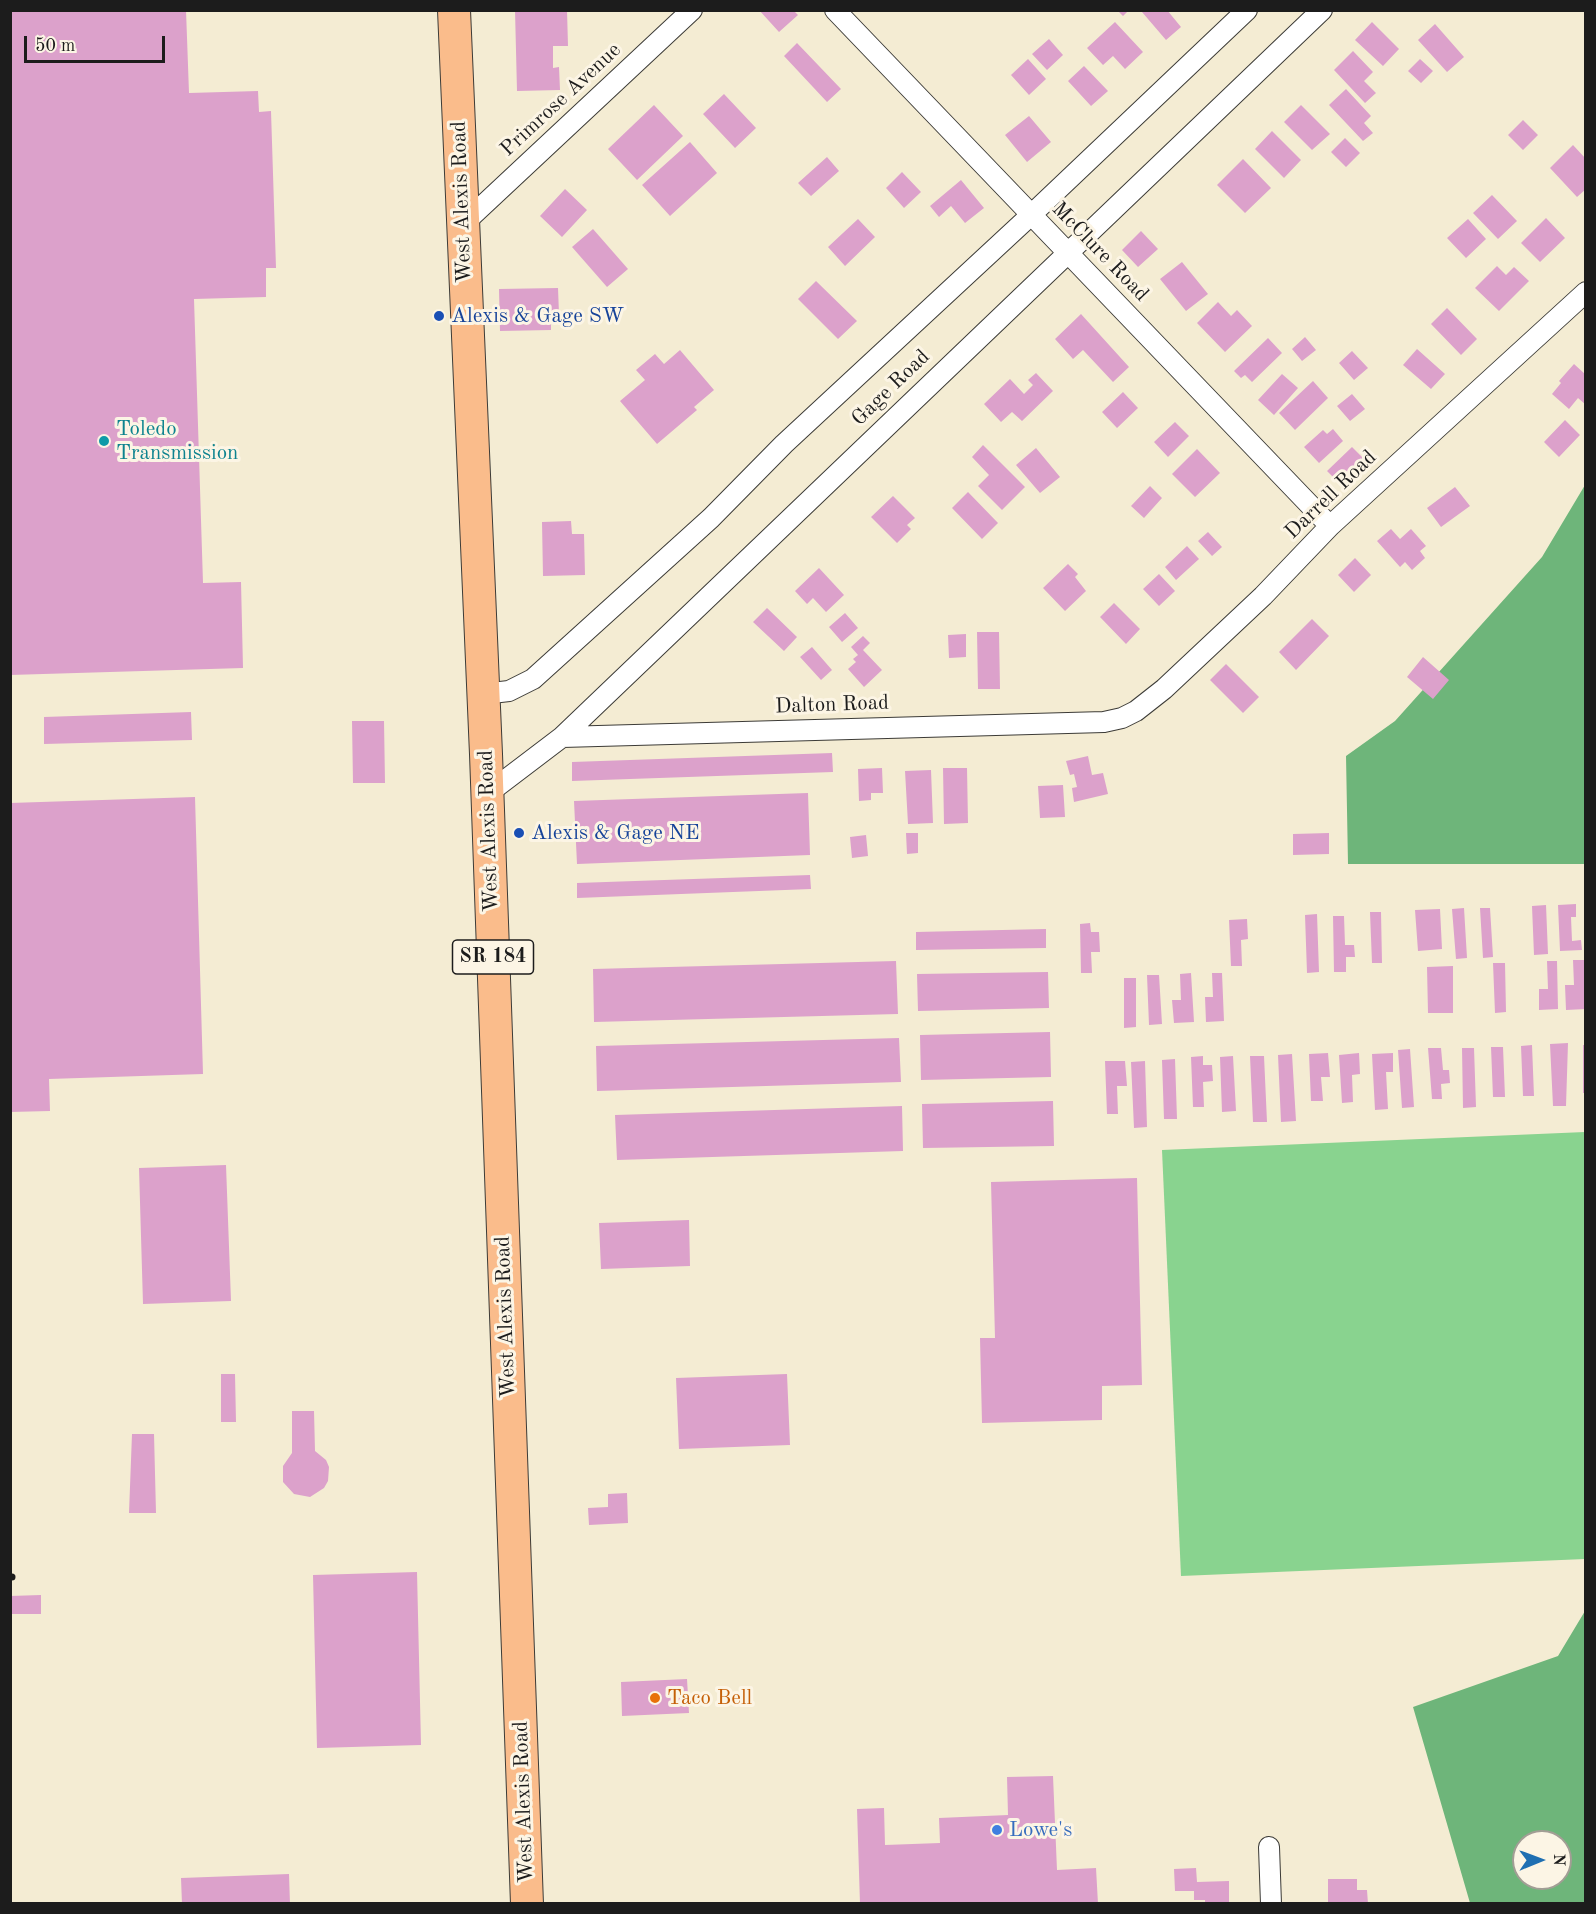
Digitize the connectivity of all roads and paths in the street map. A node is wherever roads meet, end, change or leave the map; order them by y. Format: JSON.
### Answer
{"nodes":[{"id":1,"x":454,"y":10,"type":"edge"},
{"id":2,"x":692,"y":10,"type":"edge"},
{"id":3,"x":835,"y":10,"type":"edge"},
{"id":4,"x":1247,"y":10,"type":"edge"},
{"id":5,"x":1322,"y":10,"type":"edge"},
{"id":6,"x":1032,"y":215,"type":"junction"},
{"id":7,"x":462,"y":225,"type":"junction"},
{"id":8,"x":1067,"y":253,"type":"junction"},
{"id":9,"x":1586,"y":292,"type":"edge"},
{"id":10,"x":1330,"y":526,"type":"junction"},
{"id":11,"x":483,"y":694,"type":"junction"},
{"id":12,"x":1104,"y":722,"type":"joint"},
{"id":13,"x":562,"y":737,"type":"junction"},
{"id":14,"x":488,"y":794,"type":"junction"},
{"id":15,"x":1269,"y":1847,"type":"dead end"},
{"id":16,"x":527,"y":1904,"type":"edge"},
{"id":17,"x":1271,"y":1904,"type":"edge"}],
"edges":[{"from":1,"to":7,"type":"main road","name":"West Alexis Road","number":"SR 184"},
{"from":2,"to":7,"type":"street","name":"Primrose Avenue"},
{"from":3,"to":6,"type":"street","name":"McClure Road"},
{"from":4,"to":6,"type":"street","name":"Gage Road"},
{"from":5,"to":8,"type":"street","name":"Gage Road"},
{"from":6,"to":8,"type":"street","name":"McClure Road"},
{"from":6,"to":11,"type":"street","name":"Gage Road"},
{"from":7,"to":11,"type":"main road","name":"West Alexis Road","number":"SR 184"},
{"from":8,"to":10,"type":"street","name":"McClure Road"},
{"from":8,"to":13,"type":"street","name":"Gage Road"},
{"from":9,"to":10,"type":"street","name":"Darrell Road"},
{"from":10,"to":12,"type":"street","name":"Darrell Road"},
{"from":11,"to":14,"type":"main road","name":"West Alexis Road","number":"SR 184"},
{"from":12,"to":13,"type":"street","name":"Dalton Road"},
{"from":13,"to":14,"type":"street","name":"Gage Road"},
{"from":14,"to":16,"type":"main road","name":"West Alexis Road","number":"SR 184"},
{"from":15,"to":17,"type":"street"}]}
